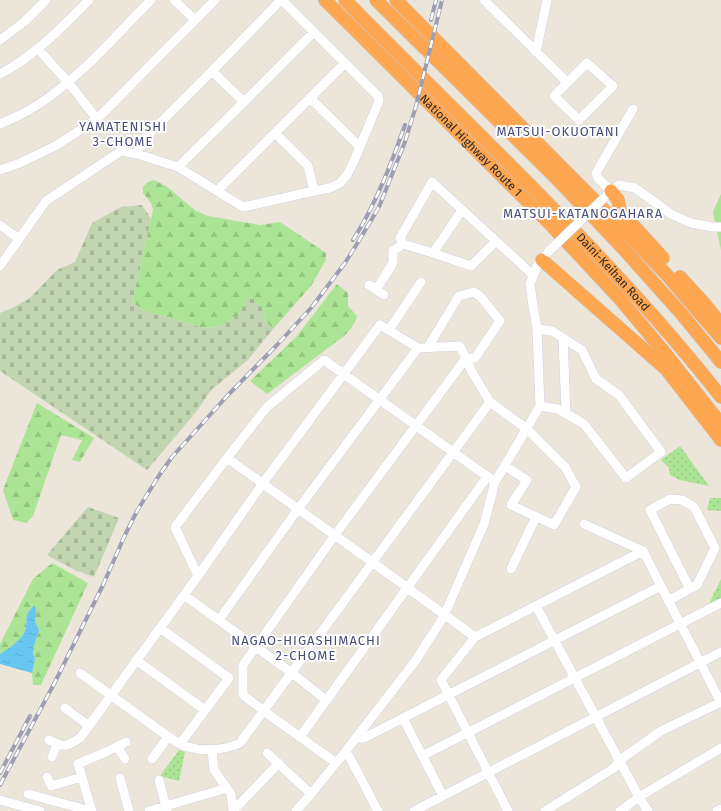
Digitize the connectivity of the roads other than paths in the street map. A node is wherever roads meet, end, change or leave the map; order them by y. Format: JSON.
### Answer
{"nodes":[{"id":1,"x":46,"y":0,"type":"edge"},
{"id":2,"x":89,"y":0,"type":"edge"},
{"id":3,"x":137,"y":0,"type":"edge"},
{"id":4,"x":151,"y":0,"type":"edge"},
{"id":5,"x":174,"y":0,"type":"edge"},
{"id":6,"x":215,"y":0,"type":"edge"},
{"id":7,"x":282,"y":0,"type":"edge"},
{"id":8,"x":325,"y":0,"type":"edge"},
{"id":9,"x":345,"y":0,"type":"edge"},
{"id":10,"x":376,"y":0,"type":"edge"},
{"id":11,"x":396,"y":0,"type":"edge"},
{"id":12,"x":484,"y":0,"type":"edge"},
{"id":13,"x":546,"y":0,"type":"edge"},
{"id":14,"x":143,"y":7,"type":"junction"},
{"id":15,"x":195,"y":20,"type":"junction"},
{"id":16,"x":314,"y":32,"type":"junction"},
{"id":17,"x":0,"y":40,"type":"edge"},
{"id":18,"x":38,"y":49,"type":"junction"},
{"id":19,"x":536,"y":52,"type":"junction"},
{"id":20,"x":345,"y":63,"type":"junction"},
{"id":21,"x":212,"y":71,"type":"junction"},
{"id":22,"x":0,"y":74,"type":"edge"},
{"id":23,"x":68,"y":82,"type":"junction"},
{"id":24,"x":567,"y":82,"type":"junction"},
{"id":25,"x":310,"y":98,"type":"junction"},
{"id":26,"x":244,"y":102,"type":"junction"},
{"id":27,"x":633,"y":108,"type":"dead end"},
{"id":28,"x":98,"y":119,"type":"junction"},
{"id":29,"x":0,"y":124,"type":"edge"},
{"id":30,"x":276,"y":133,"type":"junction"},
{"id":31,"x":360,"y":147,"type":"junction"},
{"id":32,"x":137,"y":154,"type":"junction"},
{"id":33,"x":178,"y":167,"type":"junction"},
{"id":34,"x":0,"y":170,"type":"edge"},
{"id":35,"x":217,"y":191,"type":"junction"},
{"id":36,"x":314,"y":191,"type":"junction"},
{"id":37,"x":607,"y":195,"type":"junction"},
{"id":38,"x":462,"y":210,"type":"junction"},
{"id":39,"x":0,"y":225,"type":"edge"},
{"id":40,"x":721,"y":227,"type":"edge"},
{"id":41,"x":19,"y":239,"type":"junction"},
{"id":42,"x":496,"y":241,"type":"junction"},
{"id":43,"x":403,"y":244,"type":"junction"},
{"id":44,"x":433,"y":253,"type":"junction"},
{"id":45,"x":545,"y":256,"type":"junction"},
{"id":46,"x":0,"y":266,"type":"edge"},
{"id":47,"x":533,"y":275,"type":"junction"},
{"id":48,"x":421,"y":282,"type":"dead end"},
{"id":49,"x":376,"y":290,"type":"dead end"},
{"id":50,"x":721,"y":324,"type":"edge"},
{"id":51,"x":537,"y":329,"type":"junction"},
{"id":52,"x":389,"y":330,"type":"junction"},
{"id":53,"x":563,"y":338,"type":"junction"},
{"id":54,"x":721,"y":338,"type":"edge"},
{"id":55,"x":423,"y":348,"type":"junction"},
{"id":56,"x":466,"y":358,"type":"junction"},
{"id":57,"x":721,"y":362,"type":"edge"},
{"id":58,"x":344,"y":374,"type":"junction"},
{"id":59,"x":721,"y":397,"type":"edge"},
{"id":60,"x":380,"y":400,"type":"junction"},
{"id":61,"x":490,"y":402,"type":"junction"},
{"id":62,"x":540,"y":406,"type":"junction"},
{"id":63,"x":566,"y":414,"type":"junction"},
{"id":64,"x":721,"y":424,"type":"edge"},
{"id":65,"x":416,"y":426,"type":"junction"},
{"id":66,"x":526,"y":429,"type":"junction"},
{"id":67,"x":721,"y":440,"type":"edge"},
{"id":68,"x":453,"y":452,"type":"junction"},
{"id":69,"x":227,"y":458,"type":"junction"},
{"id":70,"x":505,"y":466,"type":"junction"},
{"id":71,"x":487,"y":477,"type":"junction"},
{"id":72,"x":494,"y":482,"type":"junction"},
{"id":73,"x":263,"y":483,"type":"junction"},
{"id":74,"x":298,"y":509,"type":"junction"},
{"id":75,"x":536,"y":517,"type":"junction"},
{"id":76,"x":584,"y":524,"type":"dead end"},
{"id":77,"x":335,"y":535,"type":"junction"},
{"id":78,"x":643,"y":551,"type":"junction"},
{"id":79,"x":372,"y":562,"type":"junction"},
{"id":80,"x":512,"y":569,"type":"dead end"},
{"id":81,"x":198,"y":576,"type":"junction"},
{"id":82,"x":661,"y":586,"type":"junction"},
{"id":83,"x":407,"y":588,"type":"junction"},
{"id":84,"x":690,"y":589,"type":"junction"},
{"id":85,"x":184,"y":595,"type":"junction"},
{"id":86,"x":668,"y":601,"type":"junction"},
{"id":87,"x":721,"y":603,"type":"edge"},
{"id":88,"x":536,"y":606,"type":"junction"},
{"id":89,"x":444,"y":616,"type":"junction"},
{"id":90,"x":219,"y":620,"type":"junction"},
{"id":91,"x":681,"y":624,"type":"junction"},
{"id":92,"x":160,"y":628,"type":"junction"},
{"id":93,"x":475,"y":637,"type":"junction"},
{"id":94,"x":555,"y":640,"type":"junction"},
{"id":95,"x":255,"y":648,"type":"junction"},
{"id":96,"x":721,"y":652,"type":"edge"},
{"id":97,"x":136,"y":660,"type":"junction"},
{"id":98,"x":700,"y":663,"type":"junction"},
{"id":99,"x":80,"y":673,"type":"dead end"},
{"id":100,"x":292,"y":673,"type":"junction"},
{"id":101,"x":575,"y":678,"type":"junction"},
{"id":102,"x":449,"y":695,"type":"junction"},
{"id":103,"x":111,"y":696,"type":"junction"},
{"id":104,"x":326,"y":700,"type":"junction"},
{"id":105,"x":721,"y":702,"type":"edge"},
{"id":106,"x":65,"y":708,"type":"dead end"},
{"id":107,"x":205,"y":710,"type":"junction"},
{"id":108,"x":264,"y":711,"type":"junction"},
{"id":109,"x":596,"y":717,"type":"junction"},
{"id":110,"x":403,"y":718,"type":"junction"},
{"id":111,"x":89,"y":726,"type":"junction"},
{"id":112,"x":468,"y":733,"type":"junction"},
{"id":113,"x":168,"y":737,"type":"junction"},
{"id":114,"x":300,"y":737,"type":"junction"},
{"id":115,"x":356,"y":738,"type":"junction"},
{"id":116,"x":126,"y":742,"type":"dead end"},
{"id":117,"x":180,"y":744,"type":"junction"},
{"id":118,"x":117,"y":746,"type":"junction"},
{"id":119,"x":721,"y":748,"type":"edge"},
{"id":120,"x":212,"y":750,"type":"junction"},
{"id":121,"x":345,"y":752,"type":"junction"},
{"id":122,"x":267,"y":753,"type":"dead end"},
{"id":123,"x":422,"y":756,"type":"junction"},
{"id":124,"x":52,"y":757,"type":"dead end"},
{"id":125,"x":125,"y":759,"type":"dead end"},
{"id":126,"x":152,"y":759,"type":"dead end"},
{"id":127,"x":620,"y":760,"type":"junction"},
{"id":128,"x":279,"y":763,"type":"junction"},
{"id":129,"x":336,"y":763,"type":"junction"},
{"id":130,"x":488,"y":772,"type":"junction"},
{"id":131,"x":47,"y":777,"type":"dead end"},
{"id":132,"x":82,"y":777,"type":"junction"},
{"id":133,"x":120,"y":778,"type":"dead end"},
{"id":134,"x":159,"y":780,"type":"dead end"},
{"id":135,"x":60,"y":783,"type":"junction"},
{"id":136,"x":227,"y":788,"type":"junction"},
{"id":137,"x":28,"y":794,"type":"dead end"},
{"id":138,"x":311,"y":794,"type":"junction"},
{"id":139,"x":443,"y":796,"type":"junction"},
{"id":140,"x":639,"y":797,"type":"junction"},
{"id":141,"x":0,"y":800,"type":"edge"},
{"id":142,"x":54,"y":801,"type":"junction"},
{"id":143,"x":166,"y":808,"type":"edge"},
{"id":144,"x":40,"y":811,"type":"edge"},
{"id":145,"x":92,"y":811,"type":"edge"},
{"id":146,"x":129,"y":811,"type":"edge"},
{"id":147,"x":149,"y":811,"type":"edge"},
{"id":148,"x":233,"y":811,"type":"edge"},
{"id":149,"x":296,"y":811,"type":"edge"},
{"id":150,"x":378,"y":811,"type":"edge"},
{"id":151,"x":414,"y":811,"type":"edge"},
{"id":152,"x":508,"y":811,"type":"edge"},
{"id":153,"x":545,"y":811,"type":"edge"},
{"id":154,"x":620,"y":811,"type":"edge"},
{"id":155,"x":648,"y":811,"type":"edge"}],
"edges":[{"from":1,"to":17,"type":"street"},
{"from":2,"to":18,"type":"street"},
{"from":3,"to":14,"type":"street"},
{"from":4,"to":14,"type":"street"},
{"from":5,"to":15,"type":"street"},
{"from":6,"to":15,"type":"street"},
{"from":7,"to":16,"type":"street"},
{"from":7,"to":21,"type":"street"},
{"from":8,"to":64,"type":"highway","name":"National Highway Route 1"},
{"from":9,"to":59,"type":"highway","name":"Daini-Keihan Road"},
{"from":10,"to":57,"type":"highway","name":"Daini-Keihan Road"},
{"from":11,"to":54,"type":"highway"},
{"from":12,"to":19,"type":"street"},
{"from":13,"to":19,"type":"street"},
{"from":14,"to":23,"type":"street"},
{"from":15,"to":28,"type":"street"},
{"from":16,"to":20,"type":"street"},
{"from":16,"to":26,"type":"street"},
{"from":18,"to":22,"type":"street"},
{"from":18,"to":23,"type":"street"},
{"from":19,"to":24,"type":"street"},
{"from":20,"to":25,"type":"street"},
{"from":20,"to":31,"type":"street"},
{"from":21,"to":26,"type":"street"},
{"from":21,"to":32,"type":"street"},
{"from":23,"to":28,"type":"street"},
{"from":23,"to":29,"type":"street"},
{"from":24,"to":24,"type":"street"},
{"from":25,"to":30,"type":"street"},
{"from":25,"to":31,"type":"street"},
{"from":26,"to":33,"type":"street"},
{"from":27,"to":37,"type":"street"},
{"from":28,"to":34,"type":"street"},
{"from":30,"to":35,"type":"street"},
{"from":30,"to":36,"type":"street"},
{"from":31,"to":36,"type":"street"},
{"from":32,"to":33,"type":"street"},
{"from":32,"to":41,"type":"street"},
{"from":33,"to":35,"type":"street"},
{"from":35,"to":36,"type":"street"},
{"from":37,"to":40,"type":"street"},
{"from":37,"to":45,"type":"street","bridge":true},
{"from":37,"to":50,"type":"highway"},
{"from":38,"to":42,"type":"street"},
{"from":38,"to":43,"type":"street"},
{"from":38,"to":44,"type":"street"},
{"from":39,"to":41,"type":"street"},
{"from":41,"to":46,"type":"street"},
{"from":42,"to":44,"type":"street"},
{"from":42,"to":47,"type":"street"},
{"from":43,"to":44,"type":"street"},
{"from":43,"to":49,"type":"street"},
{"from":45,"to":47,"type":"street"},
{"from":45,"to":67,"type":"highway"},
{"from":47,"to":51,"type":"street"},
{"from":48,"to":52,"type":"street"},
{"from":51,"to":53,"type":"street"},
{"from":51,"to":62,"type":"street"},
{"from":52,"to":55,"type":"street"},
{"from":52,"to":58,"type":"street"},
{"from":53,"to":63,"type":"street"},
{"from":53,"to":63,"type":"street"},
{"from":55,"to":56,"type":"street"},
{"from":55,"to":56,"type":"street"},
{"from":55,"to":60,"type":"street"},
{"from":56,"to":61,"type":"street"},
{"from":56,"to":65,"type":"street"},
{"from":58,"to":60,"type":"street"},
{"from":58,"to":69,"type":"street"},
{"from":58,"to":73,"type":"street"},
{"from":60,"to":65,"type":"street"},
{"from":60,"to":74,"type":"street"},
{"from":61,"to":66,"type":"street"},
{"from":61,"to":68,"type":"street"},
{"from":62,"to":63,"type":"street"},
{"from":62,"to":66,"type":"street"},
{"from":65,"to":68,"type":"street"},
{"from":65,"to":77,"type":"street"},
{"from":66,"to":70,"type":"street"},
{"from":66,"to":75,"type":"street"},
{"from":68,"to":71,"type":"street"},
{"from":68,"to":79,"type":"street"},
{"from":69,"to":73,"type":"street"},
{"from":69,"to":81,"type":"street"},
{"from":70,"to":72,"type":"street"},
{"from":70,"to":75,"type":"street"},
{"from":71,"to":72,"type":"street"},
{"from":71,"to":83,"type":"street"},
{"from":72,"to":89,"type":"street"},
{"from":73,"to":74,"type":"street"},
{"from":73,"to":81,"type":"street"},
{"from":74,"to":77,"type":"street"},
{"from":74,"to":90,"type":"street"},
{"from":75,"to":80,"type":"street"},
{"from":76,"to":78,"type":"street"},
{"from":77,"to":79,"type":"street"},
{"from":77,"to":95,"type":"street"},
{"from":78,"to":82,"type":"street"},
{"from":78,"to":88,"type":"street"},
{"from":79,"to":83,"type":"street"},
{"from":79,"to":100,"type":"street"},
{"from":81,"to":85,"type":"street"},
{"from":82,"to":86,"type":"street"},
{"from":82,"to":94,"type":"street"},
{"from":83,"to":89,"type":"street"},
{"from":83,"to":104,"type":"street"},
{"from":84,"to":84,"type":"street"},
{"from":84,"to":86,"type":"street"},
{"from":85,"to":90,"type":"street"},
{"from":85,"to":92,"type":"street"},
{"from":86,"to":91,"type":"street"},
{"from":87,"to":91,"type":"street"},
{"from":88,"to":93,"type":"street"},
{"from":88,"to":94,"type":"street"},
{"from":89,"to":93,"type":"street"},
{"from":89,"to":115,"type":"street"},
{"from":90,"to":95,"type":"street"},
{"from":91,"to":98,"type":"street"},
{"from":91,"to":101,"type":"street"},
{"from":92,"to":97,"type":"street"},
{"from":92,"to":107,"type":"street"},
{"from":93,"to":102,"type":"street"},
{"from":94,"to":101,"type":"street"},
{"from":94,"to":102,"type":"street"},
{"from":95,"to":100,"type":"street"},
{"from":95,"to":108,"type":"street"},
{"from":96,"to":98,"type":"street"},
{"from":97,"to":103,"type":"street"},
{"from":97,"to":107,"type":"street"},
{"from":98,"to":105,"type":"street"},
{"from":98,"to":109,"type":"street"},
{"from":99,"to":103,"type":"street"},
{"from":100,"to":104,"type":"street"},
{"from":100,"to":108,"type":"street"},
{"from":101,"to":109,"type":"street"},
{"from":101,"to":112,"type":"street"},
{"from":102,"to":110,"type":"street"},
{"from":102,"to":112,"type":"street"},
{"from":103,"to":111,"type":"street"},
{"from":103,"to":113,"type":"street"},
{"from":104,"to":114,"type":"street"},
{"from":105,"to":127,"type":"street"},
{"from":106,"to":111,"type":"street"},
{"from":107,"to":117,"type":"street"},
{"from":108,"to":114,"type":"street"},
{"from":108,"to":120,"type":"street"},
{"from":109,"to":127,"type":"street"},
{"from":109,"to":130,"type":"street"},
{"from":110,"to":115,"type":"street"},
{"from":110,"to":123,"type":"street"},
{"from":111,"to":124,"type":"street"},
{"from":112,"to":123,"type":"street"},
{"from":112,"to":130,"type":"street"},
{"from":113,"to":117,"type":"street"},
{"from":113,"to":126,"type":"street"},
{"from":114,"to":129,"type":"street"},
{"from":115,"to":121,"type":"street"},
{"from":116,"to":118,"type":"street"},
{"from":117,"to":120,"type":"street"},
{"from":118,"to":125,"type":"street"},
{"from":118,"to":132,"type":"street"},
{"from":119,"to":140,"type":"street"},
{"from":120,"to":136,"type":"street"},
{"from":121,"to":129,"type":"street"},
{"from":121,"to":150,"type":"street"},
{"from":122,"to":128,"type":"street"},
{"from":123,"to":139,"type":"street"},
{"from":127,"to":140,"type":"street"},
{"from":127,"to":153,"type":"street"},
{"from":128,"to":138,"type":"street"},
{"from":128,"to":148,"type":"street"},
{"from":129,"to":138,"type":"street"},
{"from":130,"to":139,"type":"street"},
{"from":130,"to":152,"type":"street"},
{"from":131,"to":135,"type":"street"},
{"from":132,"to":135,"type":"street"},
{"from":132,"to":145,"type":"street"},
{"from":133,"to":146,"type":"street"},
{"from":134,"to":143,"type":"street"},
{"from":135,"to":142,"type":"street"},
{"from":136,"to":143,"type":"street"},
{"from":136,"to":148,"type":"street"},
{"from":137,"to":142,"type":"street"},
{"from":138,"to":149,"type":"street"},
{"from":139,"to":151,"type":"street"},
{"from":140,"to":154,"type":"street"},
{"from":140,"to":155,"type":"street"},
{"from":141,"to":144,"type":"street"},
{"from":142,"to":145,"type":"street"},
{"from":143,"to":147,"type":"street"}]}
